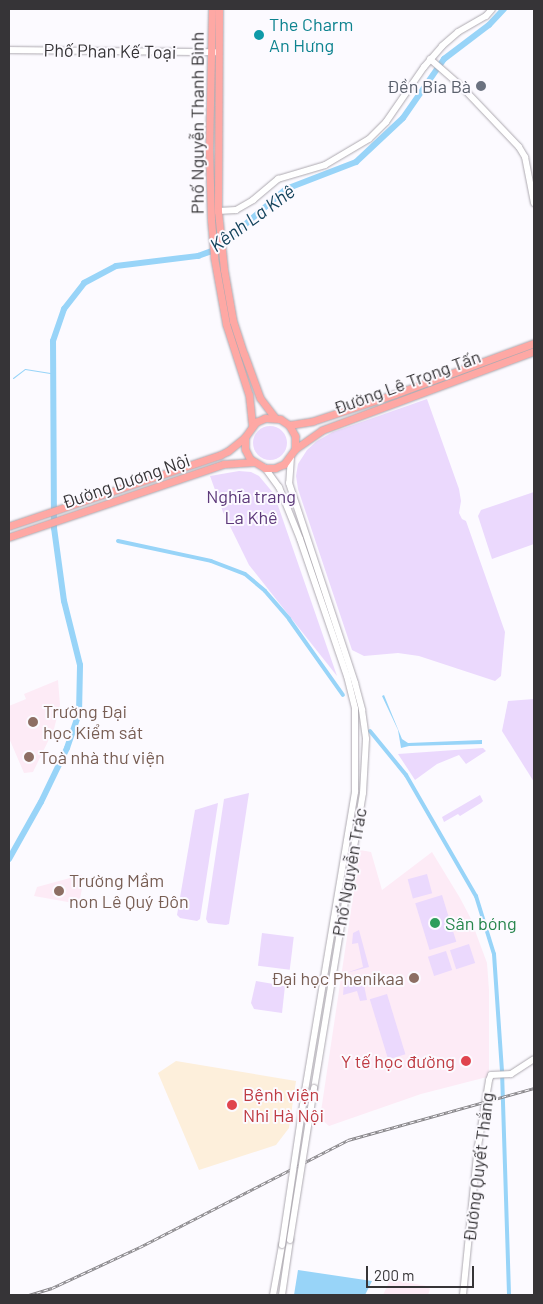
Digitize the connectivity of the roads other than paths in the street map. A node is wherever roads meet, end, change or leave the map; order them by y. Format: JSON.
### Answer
{"nodes":[{"id":1,"x":212,"y":9,"type":"edge"},
{"id":2,"x":219,"y":9,"type":"edge"},
{"id":3,"x":492,"y":9,"type":"edge"},
{"id":4,"x":9,"y":50,"type":"edge"},
{"id":5,"x":215,"y":52,"type":"junction"},
{"id":6,"x":432,"y":60,"type":"junction"},
{"id":7,"x":534,"y":203,"type":"edge"},
{"id":8,"x":218,"y":211,"type":"junction"},
{"id":9,"x":216,"y":235,"type":"junction"},
{"id":10,"x":534,"y":343,"type":"edge"},
{"id":11,"x":534,"y":351,"type":"edge"},
{"id":12,"x":275,"y":418,"type":"junction"},
{"id":13,"x":252,"y":425,"type":"junction"},
{"id":14,"x":289,"y":425,"type":"junction"},
{"id":15,"x":245,"y":437,"type":"junction"},
{"id":16,"x":295,"y":450,"type":"junction"},
{"id":17,"x":291,"y":457,"type":"junction"},
{"id":18,"x":254,"y":462,"type":"junction"},
{"id":19,"x":265,"y":468,"type":"junction"},
{"id":20,"x":164,"y":475,"type":"junction"},
{"id":21,"x":167,"y":483,"type":"junction"},
{"id":22,"x":9,"y":526,"type":"edge"},
{"id":23,"x":9,"y":536,"type":"edge"},
{"id":24,"x":303,"y":537,"type":"junction"},
{"id":25,"x":341,"y":898,"type":"junction"},
{"id":26,"x":534,"y":1059,"type":"edge"},
{"id":27,"x":273,"y":1295,"type":"edge"},
{"id":28,"x":282,"y":1295,"type":"edge"},
{"id":29,"x":463,"y":1295,"type":"edge"}],
"edges":[{"from":1,"to":5,"type":"main road","name":"Phố Nguyễn Thanh Bình"},
{"from":2,"to":5,"type":"main road","name":"Phố Nguyễn Thanh Bình"},
{"from":3,"to":6,"type":"main road"},
{"from":4,"to":5,"type":"main road","name":"Phố Phan Kế Toại"},
{"from":5,"to":8,"type":"main road","name":"Phố Nguyễn Thanh Bình"},
{"from":5,"to":9,"type":"main road","name":"Phố Nguyễn Thanh Bình"},
{"from":6,"to":7,"type":"main road"},
{"from":6,"to":8,"type":"main road"},
{"from":8,"to":9,"type":"main road","name":"Phố Nguyễn Thanh Bình"},
{"from":9,"to":12,"type":"main road"},
{"from":9,"to":13,"type":"main road"},
{"from":10,"to":14,"type":"main road","name":"Đường Lê Trọng Tấn"},
{"from":11,"to":16,"type":"main road","name":"Đường Lê Trọng Tấn"},
{"from":12,"to":13,"type":"main road"},
{"from":12,"to":14,"type":"main road"},
{"from":13,"to":15,"type":"main road"},
{"from":14,"to":16,"type":"main road"},
{"from":15,"to":18,"type":"main road"},
{"from":15,"to":20,"type":"main road","name":"Đường Dương Nội"},
{"from":16,"to":17,"type":"main road"},
{"from":17,"to":19,"type":"main road"},
{"from":17,"to":24,"type":"main road","name":"Phố Nguyễn Trác"},
{"from":18,"to":19,"type":"main road"},
{"from":18,"to":21,"type":"main road","name":"Đường Dương Nội"},
{"from":19,"to":24,"type":"main road","name":"Phố Nguyễn Trác"},
{"from":20,"to":21,"type":"main road"},
{"from":20,"to":22,"type":"main road","name":"Đường Dương Nội"},
{"from":21,"to":23,"type":"main road","name":"Đường Dương Nội"},
{"from":24,"to":25,"type":"main road","name":"Phố Nguyễn Trác"},
{"from":25,"to":27,"type":"main road","name":"Phố Nguyễn Trác","bridge":true},
{"from":25,"to":28,"type":"main road","name":"Phố Nguyễn Trác","bridge":true},
{"from":26,"to":29,"type":"main road","name":"Đường Quyết Thắng"}]}
